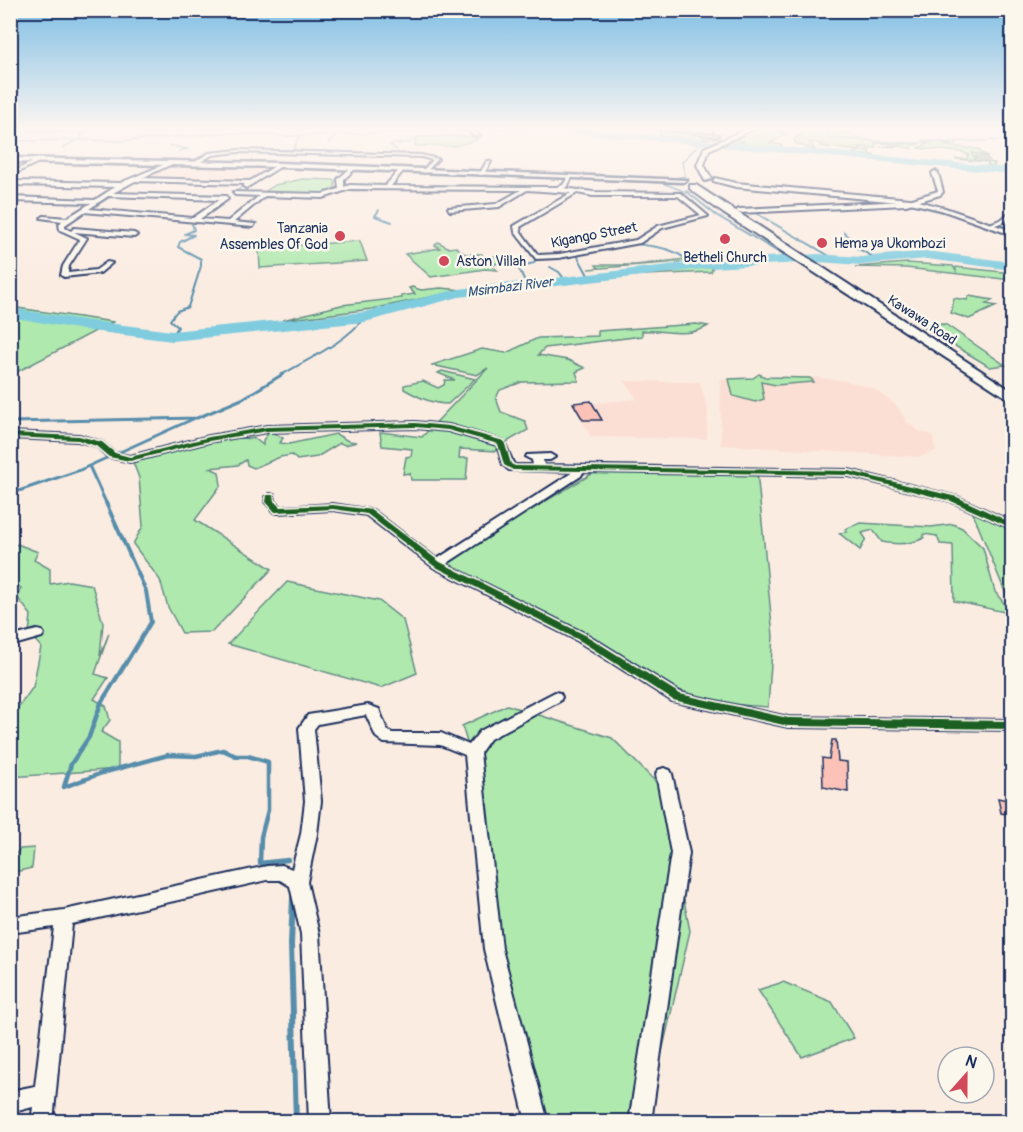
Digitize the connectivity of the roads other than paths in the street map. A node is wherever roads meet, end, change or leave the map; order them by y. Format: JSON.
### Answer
{"nodes":[{"id":1,"x":128,"y":181,"type":"edge"},
{"id":2,"x":186,"y":181,"type":"edge"},
{"id":3,"x":256,"y":181,"type":"edge"},
{"id":4,"x":341,"y":181,"type":"edge"},
{"id":5,"x":392,"y":181,"type":"edge"},
{"id":6,"x":567,"y":181,"type":"edge"},
{"id":7,"x":689,"y":181,"type":"edge"},
{"id":8,"x":695,"y":181,"type":"edge"},
{"id":9,"x":712,"y":181,"type":"edge"},
{"id":10,"x":937,"y":181,"type":"edge"},
{"id":11,"x":10,"y":183,"type":"edge"},
{"id":12,"x":252,"y":183,"type":"junction"},
{"id":13,"x":714,"y":183,"type":"junction"},
{"id":14,"x":121,"y":185,"type":"junction"},
{"id":15,"x":387,"y":187,"type":"junction"},
{"id":16,"x":340,"y":188,"type":"junction"},
{"id":17,"x":526,"y":189,"type":"junction"},
{"id":18,"x":558,"y":189,"type":"junction"},
{"id":19,"x":576,"y":192,"type":"junction"},
{"id":20,"x":235,"y":193,"type":"junction"},
{"id":21,"x":105,"y":194,"type":"junction"},
{"id":22,"x":264,"y":194,"type":"junction"},
{"id":23,"x":10,"y":199,"type":"edge"},
{"id":24,"x":224,"y":199,"type":"junction"},
{"id":25,"x":94,"y":201,"type":"junction"},
{"id":26,"x":910,"y":201,"type":"junction"},
{"id":27,"x":450,"y":209,"type":"dead end"},
{"id":28,"x":82,"y":210,"type":"junction"},
{"id":29,"x":739,"y":211,"type":"junction"},
{"id":30,"x":1012,"y":212,"type":"edge"},
{"id":31,"x":44,"y":218,"type":"dead end"},
{"id":32,"x":195,"y":219,"type":"junction"},
{"id":33,"x":67,"y":220,"type":"junction"},
{"id":34,"x":230,"y":222,"type":"junction"},
{"id":35,"x":1012,"y":222,"type":"edge"},
{"id":36,"x":993,"y":223,"type":"junction"},
{"id":37,"x":253,"y":225,"type":"dead end"},
{"id":38,"x":64,"y":230,"type":"junction"},
{"id":39,"x":1012,"y":233,"type":"edge"},
{"id":40,"x":134,"y":235,"type":"dead end"},
{"id":41,"x":109,"y":263,"type":"dead end"},
{"id":42,"x":819,"y":266,"type":"junction"},
{"id":43,"x":1012,"y":384,"type":"edge"},
{"id":44,"x":1012,"y":397,"type":"edge"},
{"id":45,"x":10,"y":435,"type":"edge"},
{"id":46,"x":550,"y":457,"type":"dead end"},
{"id":47,"x":538,"y":469,"type":"junction"},
{"id":48,"x":580,"y":469,"type":"junction"},
{"id":49,"x":270,"y":497,"type":"dead end"},
{"id":50,"x":1012,"y":526,"type":"edge"},
{"id":51,"x":437,"y":564,"type":"junction"},
{"id":52,"x":37,"y":634,"type":"dead end"},
{"id":53,"x":10,"y":642,"type":"edge"},
{"id":54,"x":555,"y":697,"type":"dead end"},
{"id":55,"x":1012,"y":725,"type":"edge"},
{"id":56,"x":472,"y":752,"type":"junction"},
{"id":57,"x":664,"y":774,"type":"dead end"},
{"id":58,"x":298,"y":882,"type":"junction"},
{"id":59,"x":64,"y":918,"type":"junction"},
{"id":60,"x":10,"y":925,"type":"edge"},
{"id":61,"x":45,"y":1094,"type":"junction"},
{"id":62,"x":10,"y":1102,"type":"edge"},
{"id":63,"x":42,"y":1122,"type":"edge"},
{"id":64,"x":320,"y":1122,"type":"edge"},
{"id":65,"x":537,"y":1122,"type":"edge"},
{"id":66,"x":640,"y":1122,"type":"edge"}],
"edges":[{"from":1,"to":14,"type":"street"},
{"from":2,"to":12,"type":"street"},
{"from":3,"to":12,"type":"street"},
{"from":4,"to":16,"type":"street"},
{"from":5,"to":15,"type":"street"},
{"from":6,"to":18,"type":"street"},
{"from":7,"to":42,"type":"main road"},
{"from":8,"to":13,"type":"main road"},
{"from":9,"to":13,"type":"main road"},
{"from":10,"to":26,"type":"street"},
{"from":11,"to":14,"type":"street"},
{"from":12,"to":20,"type":"street"},
{"from":13,"to":26,"type":"street"},
{"from":13,"to":29,"type":"main road"},
{"from":14,"to":21,"type":"street"},
{"from":15,"to":16,"type":"street","name":"Kigango Street"},
{"from":15,"to":17,"type":"street","name":"Kigango Street"},
{"from":16,"to":22,"type":"street","name":"Kigango Street"},
{"from":17,"to":18,"type":"street","name":"Kigango Street"},
{"from":17,"to":27,"type":"street"},
{"from":18,"to":19,"type":"street","name":"Kigango Street"},
{"from":19,"to":19,"type":"street","name":"Kigango Street"},
{"from":20,"to":22,"type":"street","name":"Kigango Street"},
{"from":20,"to":24,"type":"street"},
{"from":21,"to":24,"type":"street"},
{"from":21,"to":25,"type":"street"},
{"from":22,"to":34,"type":"street"},
{"from":23,"to":25,"type":"street"},
{"from":24,"to":32,"type":"street"},
{"from":25,"to":28,"type":"street"},
{"from":26,"to":29,"type":"street"},
{"from":26,"to":36,"type":"street"},
{"from":28,"to":32,"type":"street"},
{"from":28,"to":33,"type":"street"},
{"from":29,"to":42,"type":"main road"},
{"from":30,"to":36,"type":"street"},
{"from":31,"to":33,"type":"street"},
{"from":32,"to":34,"type":"street"},
{"from":33,"to":38,"type":"street"},
{"from":34,"to":37,"type":"street"},
{"from":35,"to":36,"type":"street"},
{"from":36,"to":39,"type":"street"},
{"from":38,"to":40,"type":"street"},
{"from":38,"to":41,"type":"street"},
{"from":42,"to":43,"type":"main road","name":"Kawawa Road"},
{"from":42,"to":44,"type":"main road","name":"Kawawa Road"},
{"from":45,"to":47,"type":"street"},
{"from":46,"to":47,"type":"street"},
{"from":47,"to":48,"type":"street"},
{"from":48,"to":50,"type":"street"},
{"from":48,"to":51,"type":"street"},
{"from":49,"to":51,"type":"street"},
{"from":51,"to":55,"type":"street"},
{"from":52,"to":53,"type":"street"},
{"from":54,"to":56,"type":"street"},
{"from":56,"to":58,"type":"street"},
{"from":56,"to":65,"type":"street"},
{"from":57,"to":66,"type":"street"},
{"from":58,"to":59,"type":"street"},
{"from":58,"to":64,"type":"street"},
{"from":59,"to":60,"type":"street"},
{"from":59,"to":61,"type":"street"},
{"from":61,"to":62,"type":"street"},
{"from":61,"to":63,"type":"street"}]}
